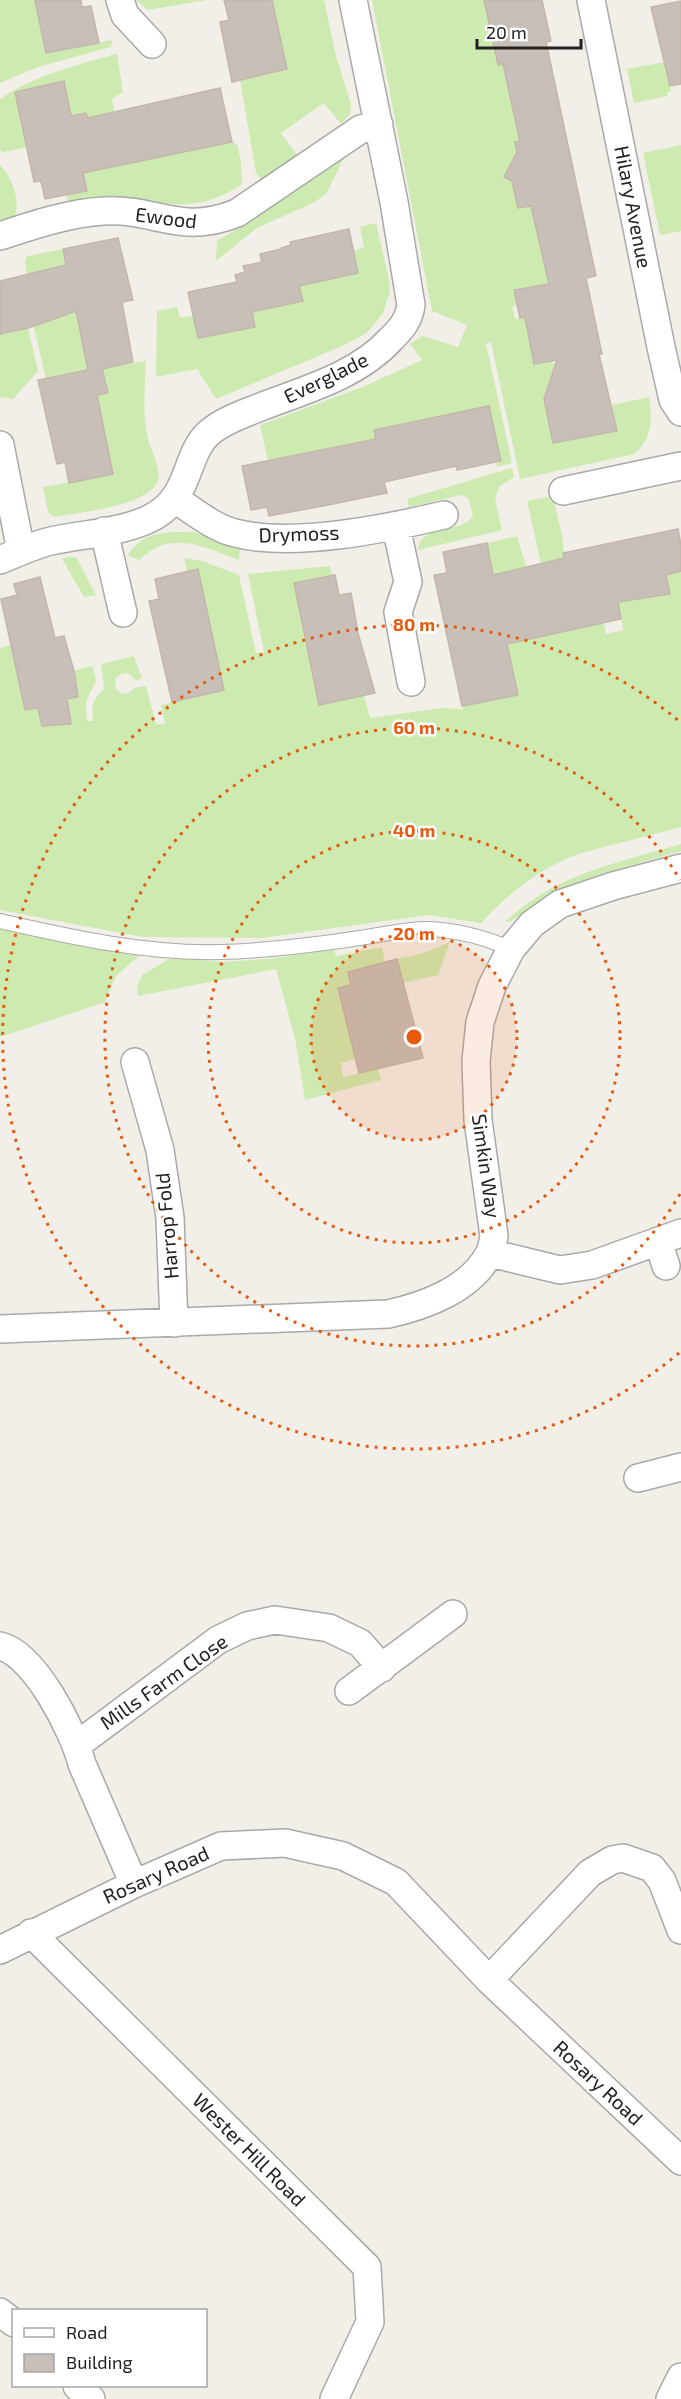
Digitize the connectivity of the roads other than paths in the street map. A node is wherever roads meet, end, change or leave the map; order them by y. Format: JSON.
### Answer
{"nodes":[{"id":1,"x":120,"y":0,"type":"edge"},
{"id":2,"x":353,"y":0,"type":"edge"},
{"id":3,"x":591,"y":0,"type":"edge"},
{"id":4,"x":152,"y":44,"type":"dead end"},
{"id":5,"x":379,"y":125,"type":"junction"},
{"id":6,"x":0,"y":236,"type":"edge"},
{"id":7,"x":681,"y":412,"type":"edge"},
{"id":8,"x":0,"y":445,"type":"edge"},
{"id":9,"x":681,"y":466,"type":"edge"},
{"id":10,"x":563,"y":491,"type":"dead end"},
{"id":11,"x":175,"y":499,"type":"junction"},
{"id":12,"x":444,"y":515,"type":"dead end"},
{"id":13,"x":396,"y":526,"type":"junction"},
{"id":14,"x":104,"y":531,"type":"junction"},
{"id":15,"x":10,"y":556,"type":"edge"},
{"id":16,"x":123,"y":613,"type":"dead end"},
{"id":17,"x":411,"y":682,"type":"dead end"},
{"id":18,"x":681,"y":868,"type":"edge"},
{"id":19,"x":0,"y":921,"type":"edge"},
{"id":20,"x":511,"y":949,"type":"junction"},
{"id":21,"x":135,"y":1062,"type":"dead end"},
{"id":22,"x":669,"y":1237,"type":"edge"},
{"id":23,"x":490,"y":1253,"type":"junction"},
{"id":24,"x":666,"y":1266,"type":"dead end"},
{"id":25,"x":174,"y":1323,"type":"junction"},
{"id":26,"x":0,"y":1329,"type":"edge"},
{"id":27,"x":681,"y":1467,"type":"edge"},
{"id":28,"x":638,"y":1478,"type":"dead end"},
{"id":29,"x":453,"y":1614,"type":"dead end"},
{"id":30,"x":0,"y":1646,"type":"edge"},
{"id":31,"x":382,"y":1668,"type":"junction"},
{"id":32,"x":349,"y":1691,"type":"dead end"},
{"id":33,"x":77,"y":1744,"type":"junction"},
{"id":34,"x":134,"y":1884,"type":"junction"},
{"id":35,"x":681,"y":1930,"type":"edge"},
{"id":36,"x":31,"y":1933,"type":"junction"},
{"id":37,"x":0,"y":1950,"type":"edge"},
{"id":38,"x":489,"y":1980,"type":"junction"},
{"id":39,"x":681,"y":2162,"type":"edge"},
{"id":40,"x":0,"y":2312,"type":"edge"},
{"id":41,"x":12,"y":2321,"type":"edge"},
{"id":42,"x":681,"y":2377,"type":"edge"},
{"id":43,"x":79,"y":2387,"type":"edge"},
{"id":44,"x":91,"y":2399,"type":"edge"},
{"id":45,"x":334,"y":2399,"type":"edge"},
{"id":46,"x":670,"y":2399,"type":"edge"}],
"edges":[{"from":1,"to":4,"type":"street"},
{"from":2,"to":5,"type":"street","name":"Everglade"},
{"from":3,"to":7,"type":"street","name":"Hilary Avenue"},
{"from":5,"to":6,"type":"street","name":"Ewood"},
{"from":5,"to":11,"type":"street","name":"Everglade"},
{"from":8,"to":15,"type":"street","name":"Everglade"},
{"from":9,"to":10,"type":"street"},
{"from":11,"to":13,"type":"street","name":"Drymoss"},
{"from":11,"to":14,"type":"street","name":"Everglade"},
{"from":12,"to":13,"type":"street","name":"Drymoss"},
{"from":13,"to":17,"type":"street"},
{"from":14,"to":15,"type":"street","name":"Everglade"},
{"from":14,"to":16,"type":"street"},
{"from":18,"to":20,"type":"street","name":"Simkin Way"},
{"from":19,"to":20,"type":"lane"},
{"from":20,"to":23,"type":"street","name":"Simkin Way"},
{"from":21,"to":25,"type":"street","name":"Harrop Fold"},
{"from":22,"to":23,"type":"street"},
{"from":22,"to":24,"type":"street"},
{"from":23,"to":25,"type":"street"},
{"from":25,"to":26,"type":"street"},
{"from":27,"to":28,"type":"street"},
{"from":29,"to":31,"type":"street"},
{"from":30,"to":33,"type":"street"},
{"from":31,"to":32,"type":"street"},
{"from":31,"to":33,"type":"street","name":"Mills Farm Close"},
{"from":33,"to":34,"type":"street"},
{"from":34,"to":36,"type":"street","name":"Rosary Road"},
{"from":34,"to":38,"type":"street","name":"Rosary Road"},
{"from":35,"to":38,"type":"street"},
{"from":36,"to":37,"type":"street","name":"Rosary Road"},
{"from":36,"to":45,"type":"street","name":"Wester Hill Road"},
{"from":38,"to":39,"type":"street","name":"Rosary Road"},
{"from":40,"to":41,"type":"street"},
{"from":42,"to":46,"type":"street"},
{"from":43,"to":44,"type":"street"}]}
